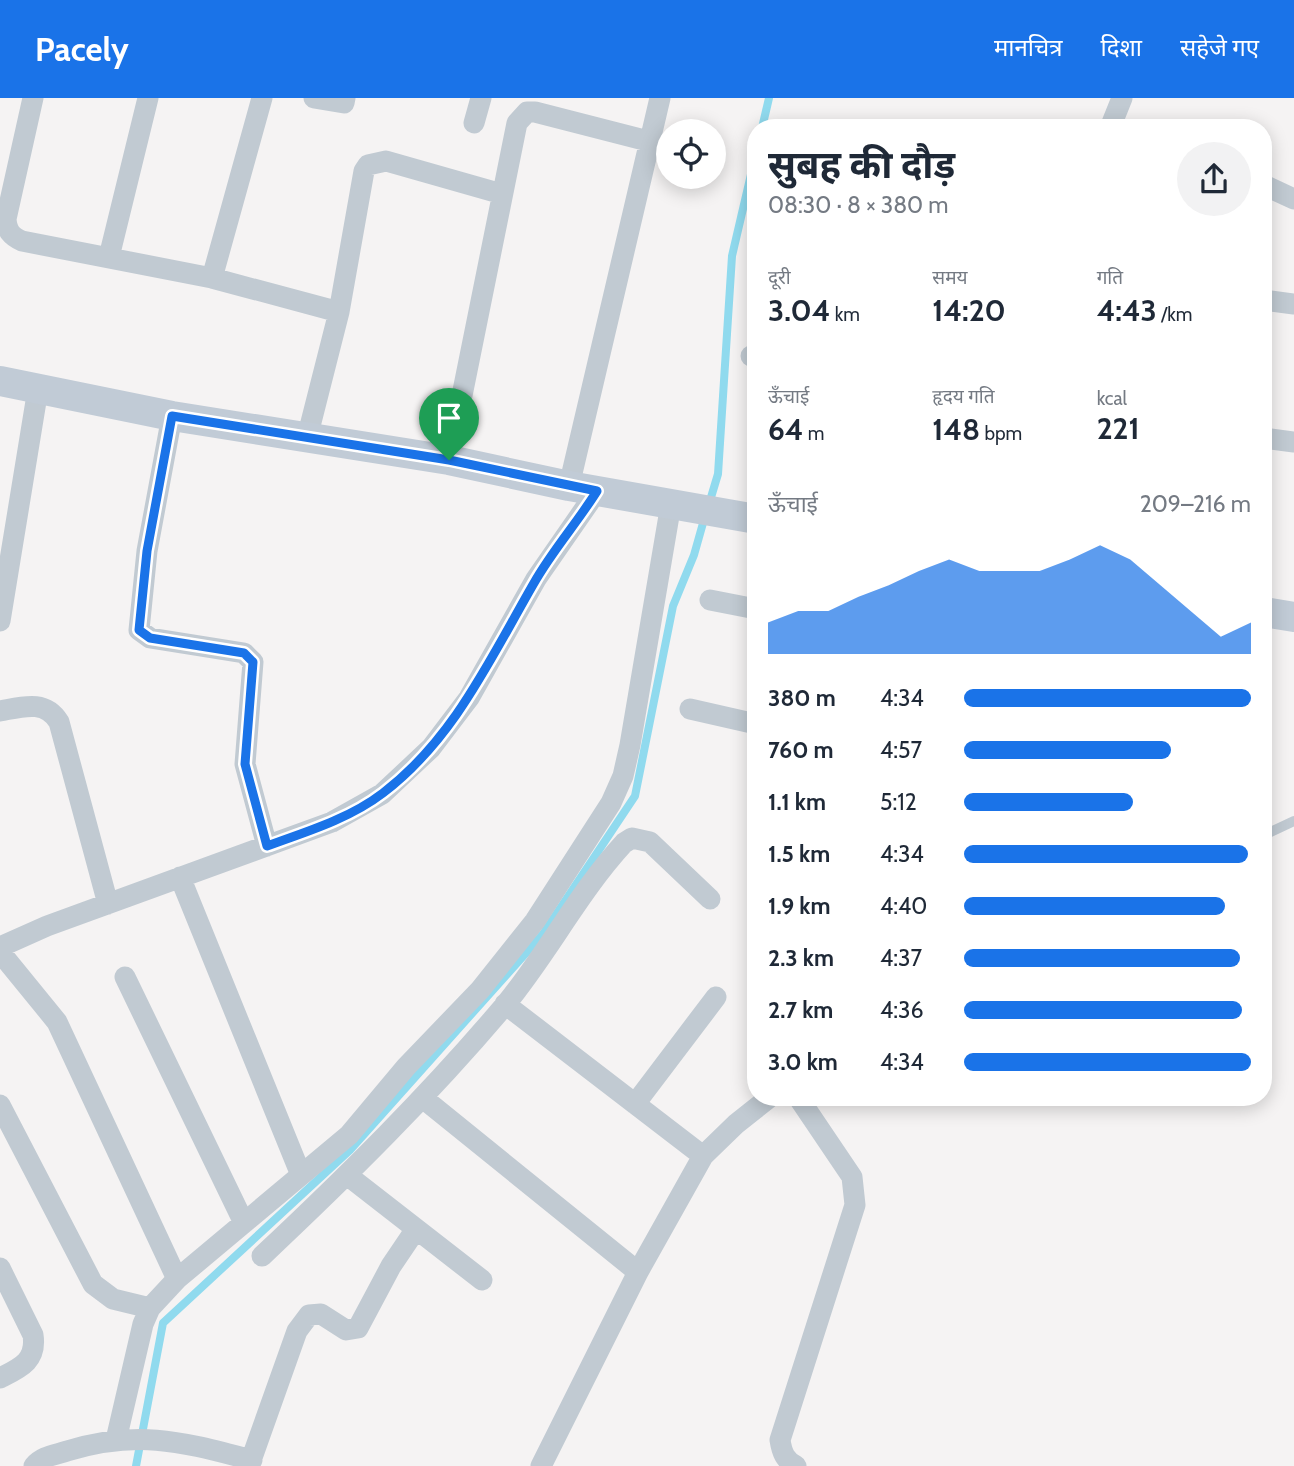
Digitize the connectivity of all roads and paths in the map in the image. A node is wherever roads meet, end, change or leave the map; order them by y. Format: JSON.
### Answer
{"nodes":[{"id":1,"x":33,"y":98,"type":"edge"},
{"id":2,"x":148,"y":98,"type":"edge"},
{"id":3,"x":261,"y":98,"type":"edge"},
{"id":4,"x":314,"y":98,"type":"edge"},
{"id":5,"x":345,"y":98,"type":"edge"},
{"id":6,"x":481,"y":98,"type":"edge"},
{"id":7,"x":660,"y":98,"type":"edge"},
{"id":8,"x":1122,"y":98,"type":"edge"},
{"id":9,"x":1114,"y":119,"type":"edge"},
{"id":10,"x":474,"y":123,"type":"dead end"},
{"id":11,"x":648,"y":141,"type":"junction"},
{"id":12,"x":1272,"y":188,"type":"edge"},
{"id":13,"x":502,"y":194,"type":"junction"},
{"id":14,"x":1294,"y":199,"type":"edge"},
{"id":15,"x":109,"y":257,"type":"junction"},
{"id":16,"x":212,"y":278,"type":"junction"},
{"id":17,"x":1272,"y":301,"type":"edge"},
{"id":18,"x":1294,"y":304,"type":"edge"},
{"id":19,"x":339,"y":312,"type":"junction"},
{"id":20,"x":0,"y":381,"type":"edge"},
{"id":21,"x":38,"y":389,"type":"junction"},
{"id":22,"x":172,"y":416,"type":"junction"},
{"id":23,"x":307,"y":438,"type":"junction"},
{"id":24,"x":1272,"y":439,"type":"edge"},
{"id":25,"x":1294,"y":442,"type":"edge"},
{"id":26,"x":449,"y":460,"type":"junction"},
{"id":27,"x":583,"y":489,"type":"junction"},
{"id":28,"x":696,"y":509,"type":"junction"},
{"id":29,"x":747,"y":518,"type":"edge"},
{"id":30,"x":710,"y":600,"type":"dead end"},
{"id":31,"x":747,"y":607,"type":"edge"},
{"id":32,"x":1272,"y":614,"type":"edge"},
{"id":33,"x":1294,"y":618,"type":"edge"},
{"id":34,"x":0,"y":621,"type":"edge"},
{"id":35,"x":691,"y":709,"type":"dead end"},
{"id":36,"x":0,"y":711,"type":"edge"},
{"id":37,"x":747,"y":722,"type":"edge"},
{"id":38,"x":1294,"y":821,"type":"edge"},
{"id":39,"x":1272,"y":831,"type":"edge"},
{"id":40,"x":267,"y":846,"type":"junction"},
{"id":41,"x":180,"y":877,"type":"junction"},
{"id":42,"x":710,"y":899,"type":"dead end"},
{"id":43,"x":107,"y":904,"type":"junction"},
{"id":44,"x":0,"y":947,"type":"edge"},
{"id":45,"x":0,"y":952,"type":"edge"},
{"id":46,"x":125,"y":977,"type":"dead end"},
{"id":47,"x":716,"y":998,"type":"dead end"},
{"id":48,"x":505,"y":1004,"type":"junction"},
{"id":49,"x":424,"y":1099,"type":"junction"},
{"id":50,"x":635,"y":1104,"type":"junction"},
{"id":51,"x":0,"y":1105,"type":"edge"},
{"id":52,"x":759,"y":1106,"type":"edge"},
{"id":53,"x":804,"y":1106,"type":"edge"},
{"id":54,"x":703,"y":1156,"type":"junction"},
{"id":55,"x":301,"y":1175,"type":"junction"},
{"id":56,"x":347,"y":1175,"type":"junction"},
{"id":57,"x":244,"y":1223,"type":"junction"},
{"id":58,"x":416,"y":1229,"type":"junction"},
{"id":59,"x":262,"y":1256,"type":"dead end"},
{"id":60,"x":0,"y":1268,"type":"edge"},
{"id":61,"x":638,"y":1272,"type":"junction"},
{"id":62,"x":177,"y":1279,"type":"junction"},
{"id":63,"x":482,"y":1280,"type":"dead end"},
{"id":64,"x":150,"y":1308,"type":"junction"},
{"id":65,"x":0,"y":1378,"type":"edge"},
{"id":66,"x":133,"y":1439,"type":"junction"},
{"id":67,"x":251,"y":1463,"type":"edge"},
{"id":68,"x":34,"y":1466,"type":"edge"},
{"id":69,"x":541,"y":1466,"type":"edge"},
{"id":70,"x":796,"y":1466,"type":"edge"}],
"edges":[{"from":1,"to":15,"type":"street"},
{"from":2,"to":15,"type":"street"},
{"from":3,"to":16,"type":"street"},
{"from":4,"to":5,"type":"street"},
{"from":6,"to":10,"type":"street"},
{"from":7,"to":11,"type":"street"},
{"from":8,"to":9,"type":"street"},
{"from":11,"to":13,"type":"street"},
{"from":11,"to":27,"type":"street"},
{"from":12,"to":14,"type":"street"},
{"from":13,"to":19,"type":"street"},
{"from":13,"to":26,"type":"street"},
{"from":15,"to":16,"type":"street"},
{"from":16,"to":19,"type":"street"},
{"from":17,"to":18,"type":"street"},
{"from":19,"to":23,"type":"street"},
{"from":20,"to":21,"type":"street"},
{"from":21,"to":22,"type":"street"},
{"from":21,"to":34,"type":"street"},
{"from":22,"to":23,"type":"street"},
{"from":22,"to":40,"type":"street"},
{"from":23,"to":26,"type":"street"},
{"from":24,"to":25,"type":"street"},
{"from":26,"to":27,"type":"street"},
{"from":27,"to":28,"type":"street"},
{"from":27,"to":40,"type":"street"},
{"from":28,"to":29,"type":"street"},
{"from":28,"to":55,"type":"street"},
{"from":30,"to":31,"type":"street"},
{"from":32,"to":33,"type":"street"},
{"from":35,"to":37,"type":"street"},
{"from":36,"to":43,"type":"street"},
{"from":38,"to":39,"type":"lane"},
{"from":40,"to":41,"type":"street"},
{"from":41,"to":43,"type":"street"},
{"from":41,"to":55,"type":"street"},
{"from":42,"to":48,"type":"street"},
{"from":43,"to":44,"type":"street"},
{"from":45,"to":62,"type":"street"},
{"from":46,"to":57,"type":"street"},
{"from":47,"to":50,"type":"street"},
{"from":48,"to":49,"type":"street"},
{"from":48,"to":50,"type":"street"},
{"from":49,"to":56,"type":"street"},
{"from":49,"to":61,"type":"street"},
{"from":50,"to":54,"type":"street"},
{"from":51,"to":64,"type":"street"},
{"from":52,"to":54,"type":"street"},
{"from":53,"to":70,"type":"street"},
{"from":54,"to":61,"type":"street"},
{"from":55,"to":57,"type":"street"},
{"from":56,"to":58,"type":"street"},
{"from":56,"to":59,"type":"street"},
{"from":57,"to":62,"type":"street"},
{"from":58,"to":63,"type":"street"},
{"from":58,"to":67,"type":"street"},
{"from":60,"to":65,"type":"street"},
{"from":61,"to":69,"type":"street"},
{"from":62,"to":64,"type":"street"},
{"from":64,"to":66,"type":"street"},
{"from":66,"to":67,"type":"street"},
{"from":66,"to":68,"type":"street"}]}
